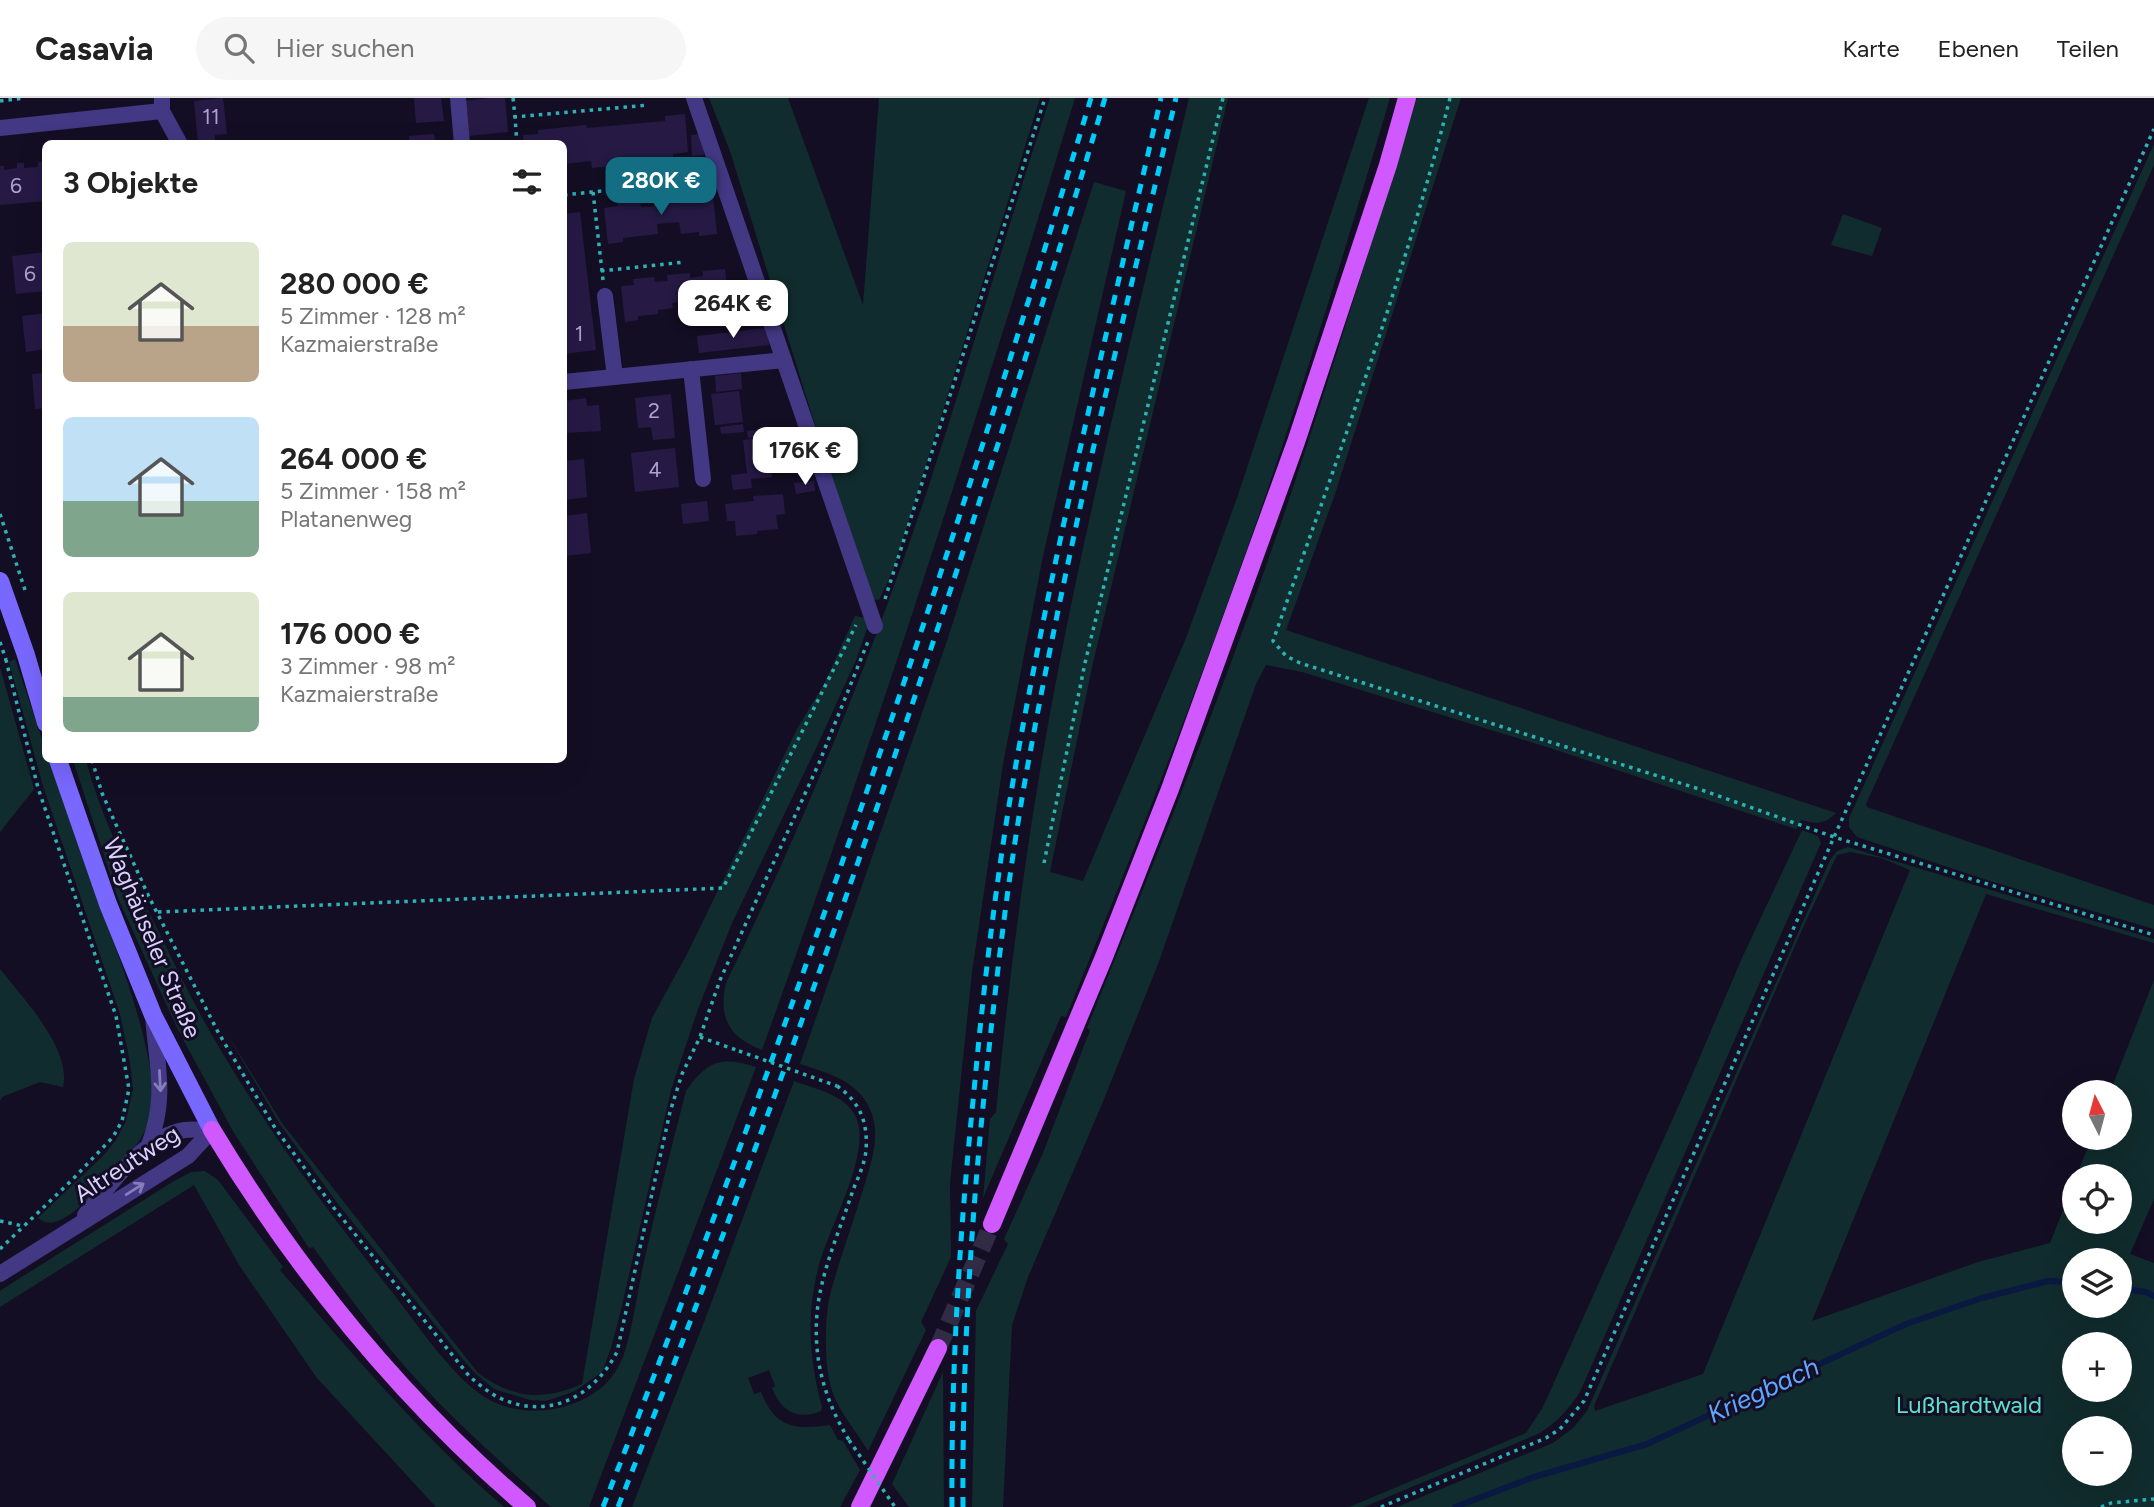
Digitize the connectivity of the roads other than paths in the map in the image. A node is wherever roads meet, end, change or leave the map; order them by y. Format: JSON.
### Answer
{"nodes":[{"id":1,"x":458,"y":98,"type":"edge"},
{"id":2,"x":694,"y":98,"type":"edge"},
{"id":3,"x":1407,"y":98,"type":"edge"},
{"id":4,"x":162,"y":104,"type":"edge"},
{"id":5,"x":0,"y":128,"type":"edge"},
{"id":6,"x":178,"y":140,"type":"edge"},
{"id":7,"x":463,"y":140,"type":"edge"},
{"id":8,"x":606,"y":296,"type":"road end"},
{"id":9,"x":784,"y":360,"type":"junction"},
{"id":10,"x":691,"y":369,"type":"junction"},
{"id":11,"x":615,"y":377,"type":"junction"},
{"id":12,"x":567,"y":382,"type":"edge"},
{"id":13,"x":703,"y":479,"type":"dead end"},
{"id":14,"x":0,"y":581,"type":"edge"},
{"id":15,"x":872,"y":619,"type":"road end"},
{"id":16,"x":42,"y":709,"type":"edge"},
{"id":17,"x":59,"y":763,"type":"edge"},
{"id":18,"x":153,"y":1014,"type":"junction"},
{"id":19,"x":212,"y":1130,"type":"junction"},
{"id":20,"x":149,"y":1145,"type":"junction"},
{"id":21,"x":77,"y":1224,"type":"junction"},
{"id":22,"x":992,"y":1224,"type":"tunnel mouth"},
{"id":23,"x":0,"y":1274,"type":"edge"},
{"id":24,"x":937,"y":1348,"type":"tunnel mouth"},
{"id":25,"x":527,"y":1507,"type":"edge"},
{"id":26,"x":860,"y":1507,"type":"edge"}],
"edges":[{"from":1,"to":7,"type":"street"},
{"from":2,"to":9,"type":"street"},
{"from":3,"to":22,"type":"main road"},
{"from":4,"to":5,"type":"street"},
{"from":4,"to":6,"type":"street"},
{"from":8,"to":11,"type":"street"},
{"from":9,"to":10,"type":"street"},
{"from":9,"to":15,"type":"street"},
{"from":10,"to":11,"type":"street"},
{"from":10,"to":13,"type":"street"},
{"from":11,"to":12,"type":"street"},
{"from":14,"to":16,"type":"street"},
{"from":17,"to":18,"type":"street","name":"Waghäuseler Straße"},
{"from":18,"to":19,"type":"street","name":"Waghäuseler Straße"},
{"from":18,"to":20,"type":"street","name":"Altreutweg","one_way":true},
{"from":19,"to":20,"type":"street","name":"Altreutweg"},
{"from":21,"to":19,"type":"street","name":"Altreutweg","one_way":true},
{"from":19,"to":25,"type":"main road"},
{"from":20,"to":21,"type":"street","name":"Altreutweg"},
{"from":21,"to":23,"type":"street","name":"Altreutweg"},
{"from":24,"to":26,"type":"main road"}]}
